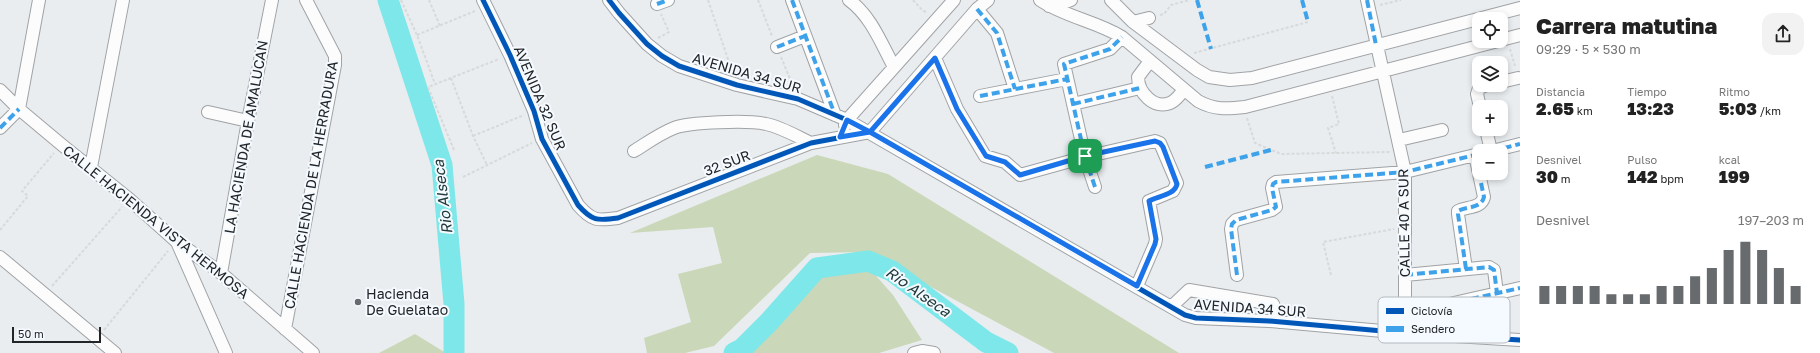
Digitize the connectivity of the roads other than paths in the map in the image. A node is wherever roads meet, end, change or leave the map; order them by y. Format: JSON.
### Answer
{"nodes":[{"id":1,"x":39,"y":0,"type":"edge"},
{"id":2,"x":123,"y":0,"type":"edge"},
{"id":3,"x":272,"y":0,"type":"edge"},
{"id":4,"x":306,"y":0,"type":"edge"},
{"id":5,"x":609,"y":0,"type":"edge"},
{"id":6,"x":792,"y":0,"type":"edge"},
{"id":7,"x":849,"y":0,"type":"edge"},
{"id":8,"x":954,"y":0,"type":"edge"},
{"id":9,"x":988,"y":0,"type":"edge"},
{"id":10,"x":1071,"y":0,"type":"edge"},
{"id":11,"x":1111,"y":0,"type":"edge"},
{"id":12,"x":484,"y":3,"type":"edge"},
{"id":13,"x":1044,"y":3,"type":"edge"},
{"id":14,"x":1368,"y":4,"type":"edge"},
{"id":15,"x":1520,"y":8,"type":"edge"},
{"id":16,"x":978,"y":9,"type":"junction"},
{"id":17,"x":1149,"y":18,"type":"road end"},
{"id":18,"x":1133,"y":22,"type":"junction"},
{"id":19,"x":1520,"y":35,"type":"edge"},
{"id":20,"x":806,"y":36,"type":"junction"},
{"id":21,"x":1122,"y":37,"type":"junction"},
{"id":22,"x":1508,"y":38,"type":"edge"},
{"id":23,"x":1376,"y":45,"type":"junction"},
{"id":24,"x":777,"y":47,"type":"dead end"},
{"id":25,"x":1472,"y":48,"type":"edge"},
{"id":26,"x":935,"y":58,"type":"junction"},
{"id":27,"x":1150,"y":61,"type":"junction"},
{"id":28,"x":894,"y":67,"type":"junction"},
{"id":29,"x":1384,"y":72,"type":"junction"},
{"id":30,"x":1518,"y":78,"type":"road end"},
{"id":31,"x":1067,"y":79,"type":"junction"},
{"id":32,"x":1508,"y":80,"type":"edge"},
{"id":33,"x":1140,"y":88,"type":"junction"},
{"id":34,"x":1015,"y":89,"type":"junction"},
{"id":35,"x":0,"y":90,"type":"edge"},
{"id":36,"x":1184,"y":90,"type":"junction"},
{"id":37,"x":980,"y":96,"type":"dead end"},
{"id":38,"x":1073,"y":104,"type":"junction"},
{"id":39,"x":19,"y":109,"type":"junction"},
{"id":40,"x":208,"y":112,"type":"dead end"},
{"id":41,"x":835,"y":115,"type":"junction"},
{"id":42,"x":847,"y":120,"type":"junction"},
{"id":43,"x":248,"y":121,"type":"junction"},
{"id":44,"x":0,"y":128,"type":"edge"},
{"id":45,"x":1442,"y":130,"type":"dead end"},
{"id":46,"x":870,"y":132,"type":"junction"},
{"id":47,"x":840,"y":137,"type":"junction"},
{"id":48,"x":811,"y":143,"type":"junction"},
{"id":49,"x":1520,"y":144,"type":"edge"},
{"id":50,"x":1400,"y":146,"type":"junction"},
{"id":51,"x":1508,"y":147,"type":"edge"},
{"id":52,"x":634,"y":151,"type":"dead end"},
{"id":53,"x":1085,"y":156,"type":"junction"},
{"id":54,"x":1472,"y":156,"type":"edge"},
{"id":55,"x":91,"y":167,"type":"junction"},
{"id":56,"x":1405,"y":172,"type":"junction"},
{"id":57,"x":1481,"y":180,"type":"edge"},
{"id":58,"x":1096,"y":187,"type":"dead end"},
{"id":59,"x":594,"y":220,"type":"joint"},
{"id":60,"x":176,"y":241,"type":"junction"},
{"id":61,"x":0,"y":257,"type":"edge"},
{"id":62,"x":1466,"y":269,"type":"junction"},
{"id":63,"x":220,"y":274,"type":"junction"},
{"id":64,"x":1237,"y":275,"type":"dead end"},
{"id":65,"x":1405,"y":275,"type":"junction"},
{"id":66,"x":1137,"y":286,"type":"junction"},
{"id":67,"x":1520,"y":288,"type":"edge"},
{"id":68,"x":1497,"y":293,"type":"junction"},
{"id":69,"x":1405,"y":297,"type":"edge"},
{"id":70,"x":1480,"y":297,"type":"edge"},
{"id":71,"x":1171,"y":306,"type":"junction"},
{"id":72,"x":1280,"y":322,"type":"junction"},
{"id":73,"x":285,"y":329,"type":"junction"},
{"id":74,"x":1378,"y":331,"type":"edge"},
{"id":75,"x":1510,"y":339,"type":"edge"},
{"id":76,"x":1520,"y":340,"type":"edge"},
{"id":77,"x":115,"y":353,"type":"edge"},
{"id":78,"x":226,"y":353,"type":"edge"},
{"id":79,"x":313,"y":353,"type":"edge"},
{"id":80,"x":914,"y":353,"type":"edge"},
{"id":81,"x":934,"y":353,"type":"edge"}],
"edges":[{"from":1,"to":39,"type":"street"},
{"from":2,"to":55,"type":"street"},
{"from":3,"to":43,"type":"street","name":"LA HACIENDA DE AMALUCAN"},
{"from":4,"to":73,"type":"street","name":"CALLE HACIENDA DE LA HERRADURA"},
{"from":5,"to":41,"type":"street","name":"AVENIDA 34 SUR"},
{"from":6,"to":20,"type":"street"},
{"from":7,"to":28,"type":"street"},
{"from":8,"to":28,"type":"street"},
{"from":9,"to":16,"type":"street"},
{"from":10,"to":13,"type":"street"},
{"from":11,"to":18,"type":"street"},
{"from":12,"to":59,"type":"street","name":"AVENIDA 32 SUR"},
{"from":13,"to":21,"type":"street"},
{"from":14,"to":23,"type":"street","name":"CALLE 40 A SUR"},
{"from":15,"to":23,"type":"street"},
{"from":16,"to":26,"type":"street"},
{"from":16,"to":34,"type":"street"},
{"from":17,"to":18,"type":"street"},
{"from":18,"to":23,"type":"street"},
{"from":19,"to":22,"type":"street"},
{"from":20,"to":24,"type":"street"},
{"from":20,"to":41,"type":"street"},
{"from":21,"to":27,"type":"street"},
{"from":21,"to":31,"type":"street"},
{"from":23,"to":29,"type":"street","name":"CALLE 40 A SUR"},
{"from":25,"to":29,"type":"street"},
{"from":26,"to":46,"type":"street"},
{"from":26,"to":53,"type":"street"},
{"from":27,"to":33,"type":"street"},
{"from":27,"to":36,"type":"street"},
{"from":28,"to":42,"type":"street"},
{"from":29,"to":36,"type":"street"},
{"from":29,"to":50,"type":"street","name":"CALLE 40 A SUR"},
{"from":30,"to":32,"type":"street"},
{"from":31,"to":34,"type":"street"},
{"from":31,"to":38,"type":"street"},
{"from":33,"to":36,"type":"street"},
{"from":33,"to":38,"type":"street"},
{"from":34,"to":37,"type":"street"},
{"from":35,"to":39,"type":"street","name":"CALLE HACIENDA VISTA HERMOSA"},
{"from":38,"to":53,"type":"street"},
{"from":39,"to":44,"type":"street"},
{"from":39,"to":55,"type":"street","name":"CALLE HACIENDA VISTA HERMOSA"},
{"from":40,"to":43,"type":"street"},
{"from":41,"to":42,"type":"street","name":"AVENIDA 34 SUR"},
{"from":42,"to":46,"type":"street","name":"AVENIDA 34 SUR"},
{"from":42,"to":47,"type":"street"},
{"from":43,"to":63,"type":"street","name":"LA HACIENDA DE AMALUCAN"},
{"from":45,"to":50,"type":"street"},
{"from":46,"to":47,"type":"street","name":"32 SUR"},
{"from":46,"to":66,"type":"street","name":"AVENIDA 34 SUR"},
{"from":47,"to":48,"type":"street","name":"32 SUR"},
{"from":48,"to":52,"type":"street"},
{"from":48,"to":59,"type":"street","name":"32 SUR"},
{"from":49,"to":51,"type":"street"},
{"from":50,"to":56,"type":"street","name":"CALLE 40 A SUR"},
{"from":53,"to":58,"type":"street"},
{"from":53,"to":66,"type":"street"},
{"from":54,"to":56,"type":"street"},
{"from":55,"to":60,"type":"street","name":"CALLE HACIENDA VISTA HERMOSA"},
{"from":56,"to":64,"type":"street"},
{"from":56,"to":65,"type":"street","name":"CALLE 40 A SUR"},
{"from":57,"to":62,"type":"street"},
{"from":60,"to":63,"type":"street","name":"CALLE HACIENDA VISTA HERMOSA"},
{"from":60,"to":78,"type":"street"},
{"from":61,"to":77,"type":"street"},
{"from":62,"to":65,"type":"street"},
{"from":62,"to":68,"type":"street"},
{"from":63,"to":73,"type":"street","name":"CALLE HACIENDA VISTA HERMOSA"},
{"from":65,"to":69,"type":"street","name":"CALLE 40 A SUR"},
{"from":66,"to":71,"type":"street","name":"AVENIDA 34 SUR"},
{"from":67,"to":68,"type":"street"},
{"from":68,"to":70,"type":"street"},
{"from":71,"to":72,"type":"street","name":"AVENIDA 34 SUR"},
{"from":71,"to":72,"type":"street"},
{"from":72,"to":74,"type":"street","name":"AVENIDA 34 SUR"},
{"from":73,"to":79,"type":"street","name":"CALLE HACIENDA VISTA HERMOSA"},
{"from":75,"to":76,"type":"street","name":"AVENIDA 34 SUR"},
{"from":80,"to":81,"type":"street"}]}
